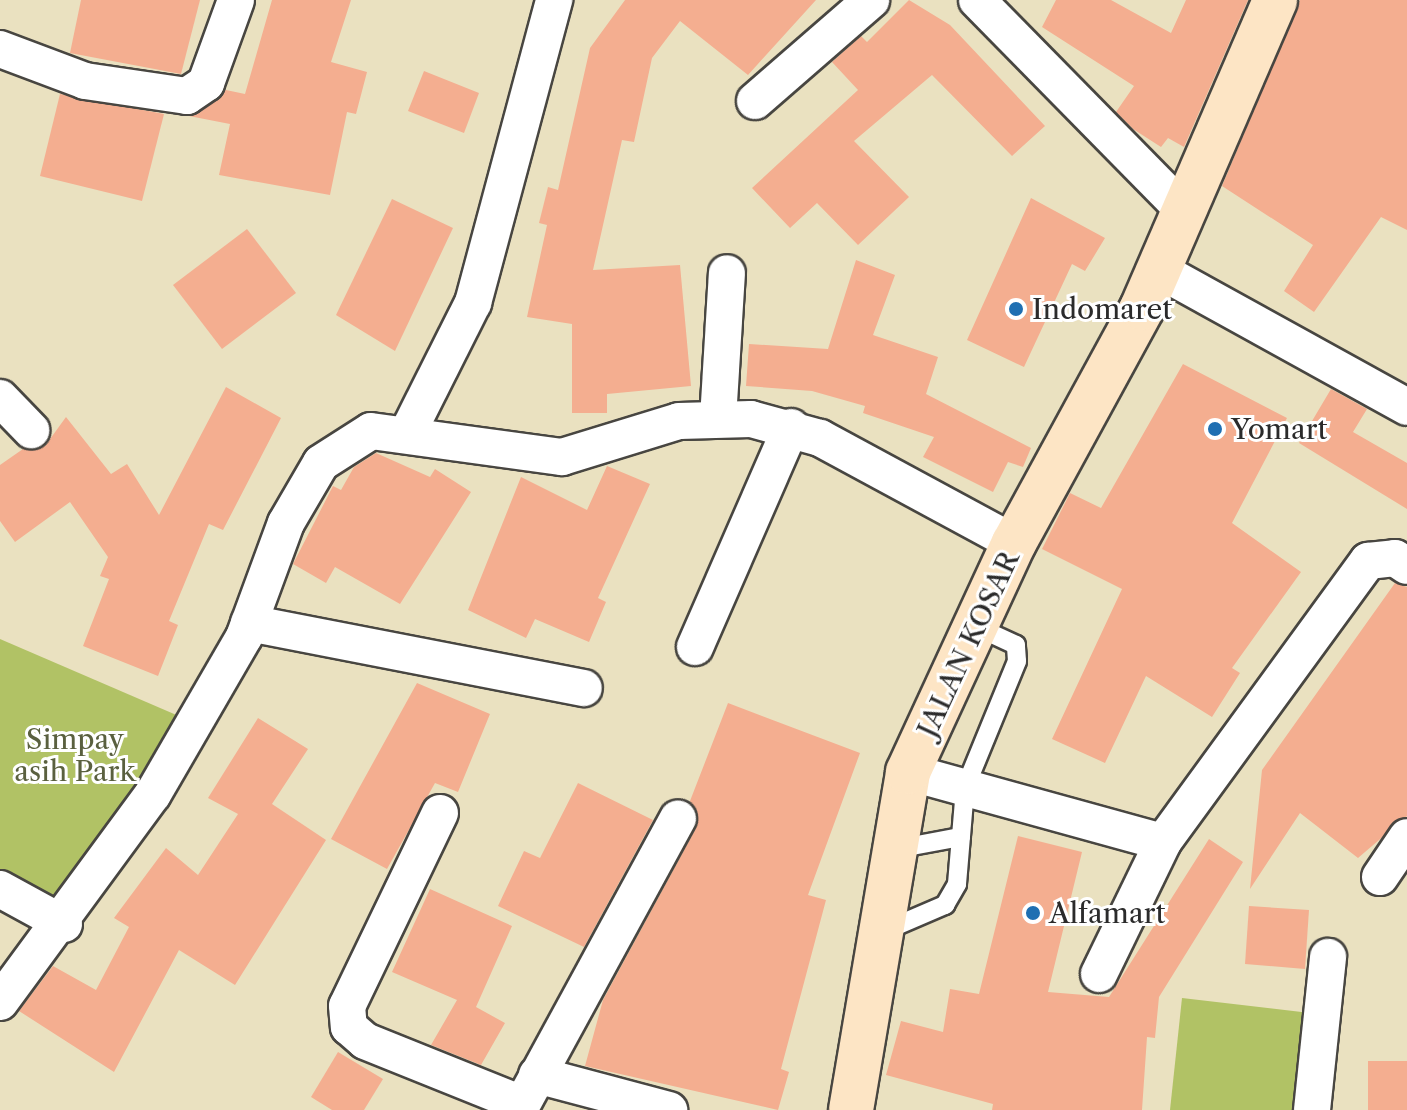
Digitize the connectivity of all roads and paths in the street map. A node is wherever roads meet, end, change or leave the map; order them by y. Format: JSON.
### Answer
{"nodes":[{"id":1,"x":236,"y":0,"type":"edge"},
{"id":2,"x":554,"y":0,"type":"edge"},
{"id":3,"x":871,"y":0,"type":"edge"},
{"id":4,"x":977,"y":0,"type":"edge"},
{"id":5,"x":1275,"y":0,"type":"edge"},
{"id":6,"x":0,"y":49,"type":"edge"},
{"id":7,"x":755,"y":101,"type":"dead end"},
{"id":8,"x":1184,"y":211,"type":"junction"},
{"id":9,"x":1159,"y":270,"type":"junction"},
{"id":10,"x":727,"y":273,"type":"dead end"},
{"id":11,"x":0,"y":398,"type":"edge"},
{"id":12,"x":1407,"y":407,"type":"edge"},
{"id":13,"x":718,"y":419,"type":"junction"},
{"id":14,"x":791,"y":427,"type":"junction"},
{"id":15,"x":31,"y":430,"type":"dead end"},
{"id":16,"x":407,"y":434,"type":"junction"},
{"id":17,"x":1014,"y":543,"type":"junction"},
{"id":18,"x":1407,"y":566,"type":"edge"},
{"id":19,"x":249,"y":623,"type":"junction"},
{"id":20,"x":975,"y":626,"type":"junction"},
{"id":21,"x":695,"y":647,"type":"dead end"},
{"id":22,"x":584,"y":688,"type":"dead end"},
{"id":23,"x":908,"y":772,"type":"junction"},
{"id":24,"x":965,"y":788,"type":"junction"},
{"id":25,"x":440,"y":813,"type":"dead end"},
{"id":26,"x":678,"y":818,"type":"dead end"},
{"id":27,"x":961,"y":837,"type":"junction"},
{"id":28,"x":1407,"y":837,"type":"edge"},
{"id":29,"x":1163,"y":842,"type":"junction"},
{"id":30,"x":896,"y":849,"type":"junction"},
{"id":31,"x":1380,"y":877,"type":"dead end"},
{"id":32,"x":0,"y":889,"type":"edge"},
{"id":33,"x":64,"y":924,"type":"junction"},
{"id":34,"x":881,"y":932,"type":"junction"},
{"id":35,"x":1328,"y":957,"type":"dead end"},
{"id":36,"x":1099,"y":974,"type":"dead end"},
{"id":37,"x":0,"y":1002,"type":"edge"},
{"id":38,"x":526,"y":1096,"type":"edge"},
{"id":39,"x":669,"y":1110,"type":"edge"},
{"id":40,"x":851,"y":1110,"type":"edge"},
{"id":41,"x":1312,"y":1110,"type":"edge"}],
"edges":[{"from":1,"to":6,"type":"street"},
{"from":2,"to":16,"type":"street"},
{"from":3,"to":7,"type":"street"},
{"from":4,"to":8,"type":"street"},
{"from":5,"to":8,"type":"street","name":"JALAN KOSAR"},
{"from":8,"to":9,"type":"street","name":"JALAN KOSAR"},
{"from":9,"to":12,"type":"street"},
{"from":9,"to":17,"type":"street","name":"JALAN KOSAR"},
{"from":10,"to":13,"type":"street"},
{"from":11,"to":15,"type":"street"},
{"from":13,"to":14,"type":"street"},
{"from":13,"to":16,"type":"street"},
{"from":14,"to":17,"type":"street"},
{"from":14,"to":21,"type":"street"},
{"from":16,"to":19,"type":"street"},
{"from":17,"to":20,"type":"street","name":"JALAN KOSAR"},
{"from":18,"to":29,"type":"street"},
{"from":19,"to":22,"type":"street"},
{"from":19,"to":33,"type":"street"},
{"from":20,"to":23,"type":"street","name":"JALAN KOSAR"},
{"from":20,"to":24,"type":"lane"},
{"from":23,"to":24,"type":"street"},
{"from":23,"to":30,"type":"street","name":"JALAN KOSAR"},
{"from":24,"to":27,"type":"lane"},
{"from":24,"to":29,"type":"street"},
{"from":25,"to":38,"type":"street"},
{"from":26,"to":38,"type":"street"},
{"from":27,"to":30,"type":"lane"},
{"from":27,"to":34,"type":"lane"},
{"from":28,"to":31,"type":"street"},
{"from":29,"to":36,"type":"street"},
{"from":30,"to":34,"type":"street","name":"JALAN KOSAR"},
{"from":32,"to":33,"type":"street"},
{"from":33,"to":37,"type":"street"},
{"from":34,"to":40,"type":"street","name":"JALAN KOSAR"},
{"from":35,"to":41,"type":"street"},
{"from":38,"to":39,"type":"street"}]}
